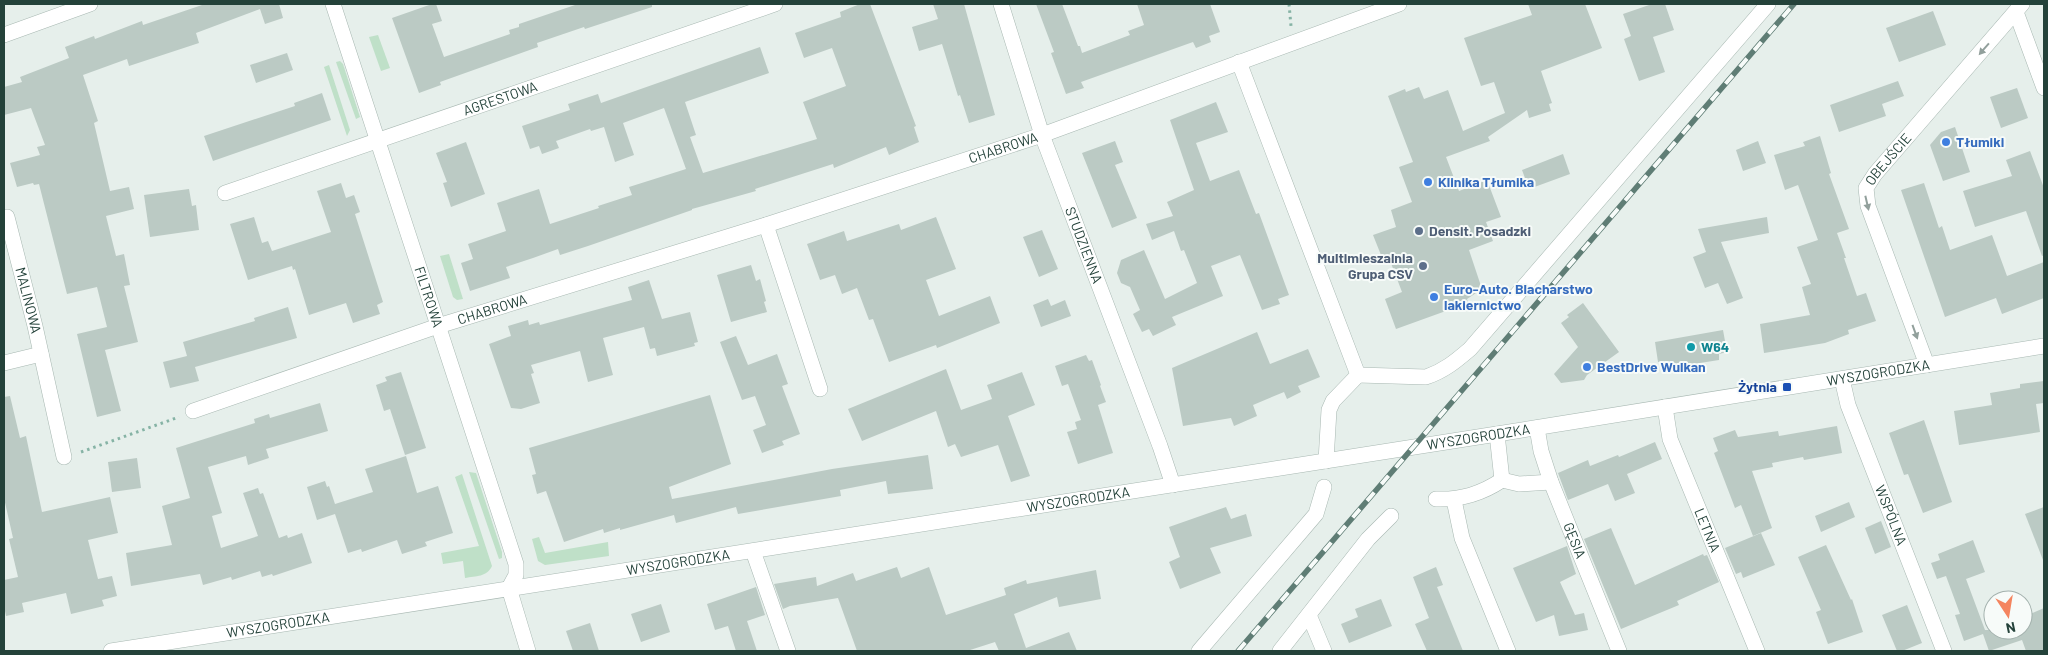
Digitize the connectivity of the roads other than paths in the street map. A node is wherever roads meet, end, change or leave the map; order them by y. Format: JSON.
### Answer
{"nodes":[{"id":1,"x":90,"y":4,"type":"edge"},
{"id":2,"x":333,"y":4,"type":"edge"},
{"id":3,"x":775,"y":4,"type":"edge"},
{"id":4,"x":1001,"y":4,"type":"edge"},
{"id":5,"x":1399,"y":4,"type":"edge"},
{"id":6,"x":1768,"y":4,"type":"edge"},
{"id":7,"x":2019,"y":8,"type":"edge"},
{"id":8,"x":4,"y":35,"type":"edge"},
{"id":9,"x":1239,"y":62,"type":"junction"},
{"id":10,"x":2044,"y":88,"type":"edge"},
{"id":11,"x":1042,"y":136,"type":"junction"},
{"id":12,"x":377,"y":141,"type":"junction"},
{"id":13,"x":225,"y":193,"type":"dead end"},
{"id":14,"x":7,"y":217,"type":"dead end"},
{"id":15,"x":766,"y":225,"type":"junction"},
{"id":16,"x":438,"y":326,"type":"junction"},
{"id":17,"x":2044,"y":346,"type":"edge"},
{"id":18,"x":41,"y":354,"type":"junction"},
{"id":19,"x":4,"y":363,"type":"edge"},
{"id":20,"x":1927,"y":365,"type":"junction"},
{"id":21,"x":1358,"y":375,"type":"junction"},
{"id":22,"x":1842,"y":379,"type":"junction"},
{"id":23,"x":820,"y":389,"type":"dead end"},
{"id":24,"x":1666,"y":407,"type":"junction"},
{"id":25,"x":193,"y":411,"type":"road end"},
{"id":26,"x":1537,"y":428,"type":"junction"},
{"id":27,"x":1497,"y":434,"type":"junction"},
{"id":28,"x":64,"y":458,"type":"road end"},
{"id":29,"x":1326,"y":461,"type":"junction"},
{"id":30,"x":1502,"y":480,"type":"junction"},
{"id":31,"x":1551,"y":482,"type":"junction"},
{"id":32,"x":1173,"y":485,"type":"junction"},
{"id":33,"x":1324,"y":487,"type":"dead end"},
{"id":34,"x":1436,"y":499,"type":"dead end"},
{"id":35,"x":1454,"y":500,"type":"junction"},
{"id":36,"x":1391,"y":516,"type":"dead end"},
{"id":37,"x":752,"y":551,"type":"junction"},
{"id":38,"x":509,"y":588,"type":"junction"},
{"id":39,"x":1309,"y":615,"type":"junction"},
{"id":40,"x":111,"y":651,"type":"edge"},
{"id":41,"x":528,"y":651,"type":"edge"},
{"id":42,"x":788,"y":651,"type":"edge"},
{"id":43,"x":1199,"y":651,"type":"edge"},
{"id":44,"x":1280,"y":651,"type":"edge"},
{"id":45,"x":1324,"y":651,"type":"edge"},
{"id":46,"x":1508,"y":651,"type":"edge"},
{"id":47,"x":1618,"y":651,"type":"edge"},
{"id":48,"x":1757,"y":651,"type":"edge"},
{"id":49,"x":1944,"y":651,"type":"edge"}],
"edges":[{"from":1,"to":8,"type":"street"},
{"from":2,"to":12,"type":"street","name":"FILTROWA"},
{"from":3,"to":12,"type":"street","name":"AGRESTOWA"},
{"from":4,"to":11,"type":"street","name":"STUDZIENNA"},
{"from":5,"to":9,"type":"street","name":"CHABROWA"},
{"from":6,"to":21,"type":"street"},
{"from":7,"to":10,"type":"street","name":"OBEJŚCIE"},
{"from":7,"to":20,"type":"street","name":"OBEJŚCIE","one_way":true},
{"from":9,"to":11,"type":"street","name":"CHABROWA"},
{"from":9,"to":21,"type":"street"},
{"from":11,"to":15,"type":"street","name":"CHABROWA"},
{"from":11,"to":32,"type":"street","name":"STUDZIENNA"},
{"from":12,"to":13,"type":"street","name":"AGRESTOWA"},
{"from":12,"to":16,"type":"street","name":"FILTROWA"},
{"from":14,"to":18,"type":"street","name":"MALINOWA"},
{"from":15,"to":16,"type":"street","name":"CHABROWA"},
{"from":15,"to":23,"type":"street"},
{"from":16,"to":25,"type":"street","name":"CHABROWA"},
{"from":16,"to":38,"type":"street","name":"FILTROWA"},
{"from":17,"to":20,"type":"street","name":"WYSZOGRODZKA"},
{"from":18,"to":19,"type":"street"},
{"from":18,"to":28,"type":"street","name":"MALINOWA"},
{"from":20,"to":22,"type":"street","name":"WYSZOGRODZKA"},
{"from":21,"to":29,"type":"street"},
{"from":22,"to":24,"type":"street","name":"WYSZOGRODZKA"},
{"from":22,"to":49,"type":"street","name":"WSPÓLNA"},
{"from":24,"to":26,"type":"street","name":"WYSZOGRODZKA"},
{"from":24,"to":48,"type":"street","name":"LETNIA"},
{"from":26,"to":27,"type":"street","name":"WYSZOGRODZKA"},
{"from":26,"to":31,"type":"street","name":"GĘSIA"},
{"from":27,"to":29,"type":"street","name":"WYSZOGRODZKA"},
{"from":27,"to":30,"type":"street"},
{"from":29,"to":32,"type":"street","name":"WYSZOGRODZKA"},
{"from":30,"to":31,"type":"street"},
{"from":30,"to":35,"type":"street"},
{"from":31,"to":47,"type":"street","name":"GĘSIA"},
{"from":32,"to":37,"type":"street","name":"WYSZOGRODZKA"},
{"from":33,"to":43,"type":"street"},
{"from":34,"to":35,"type":"street"},
{"from":35,"to":46,"type":"street"},
{"from":36,"to":39,"type":"street"},
{"from":37,"to":38,"type":"street","name":"WYSZOGRODZKA"},
{"from":37,"to":42,"type":"street"},
{"from":38,"to":40,"type":"street","name":"WYSZOGRODZKA"},
{"from":38,"to":41,"type":"street"},
{"from":39,"to":44,"type":"street"},
{"from":39,"to":45,"type":"street"}]}
